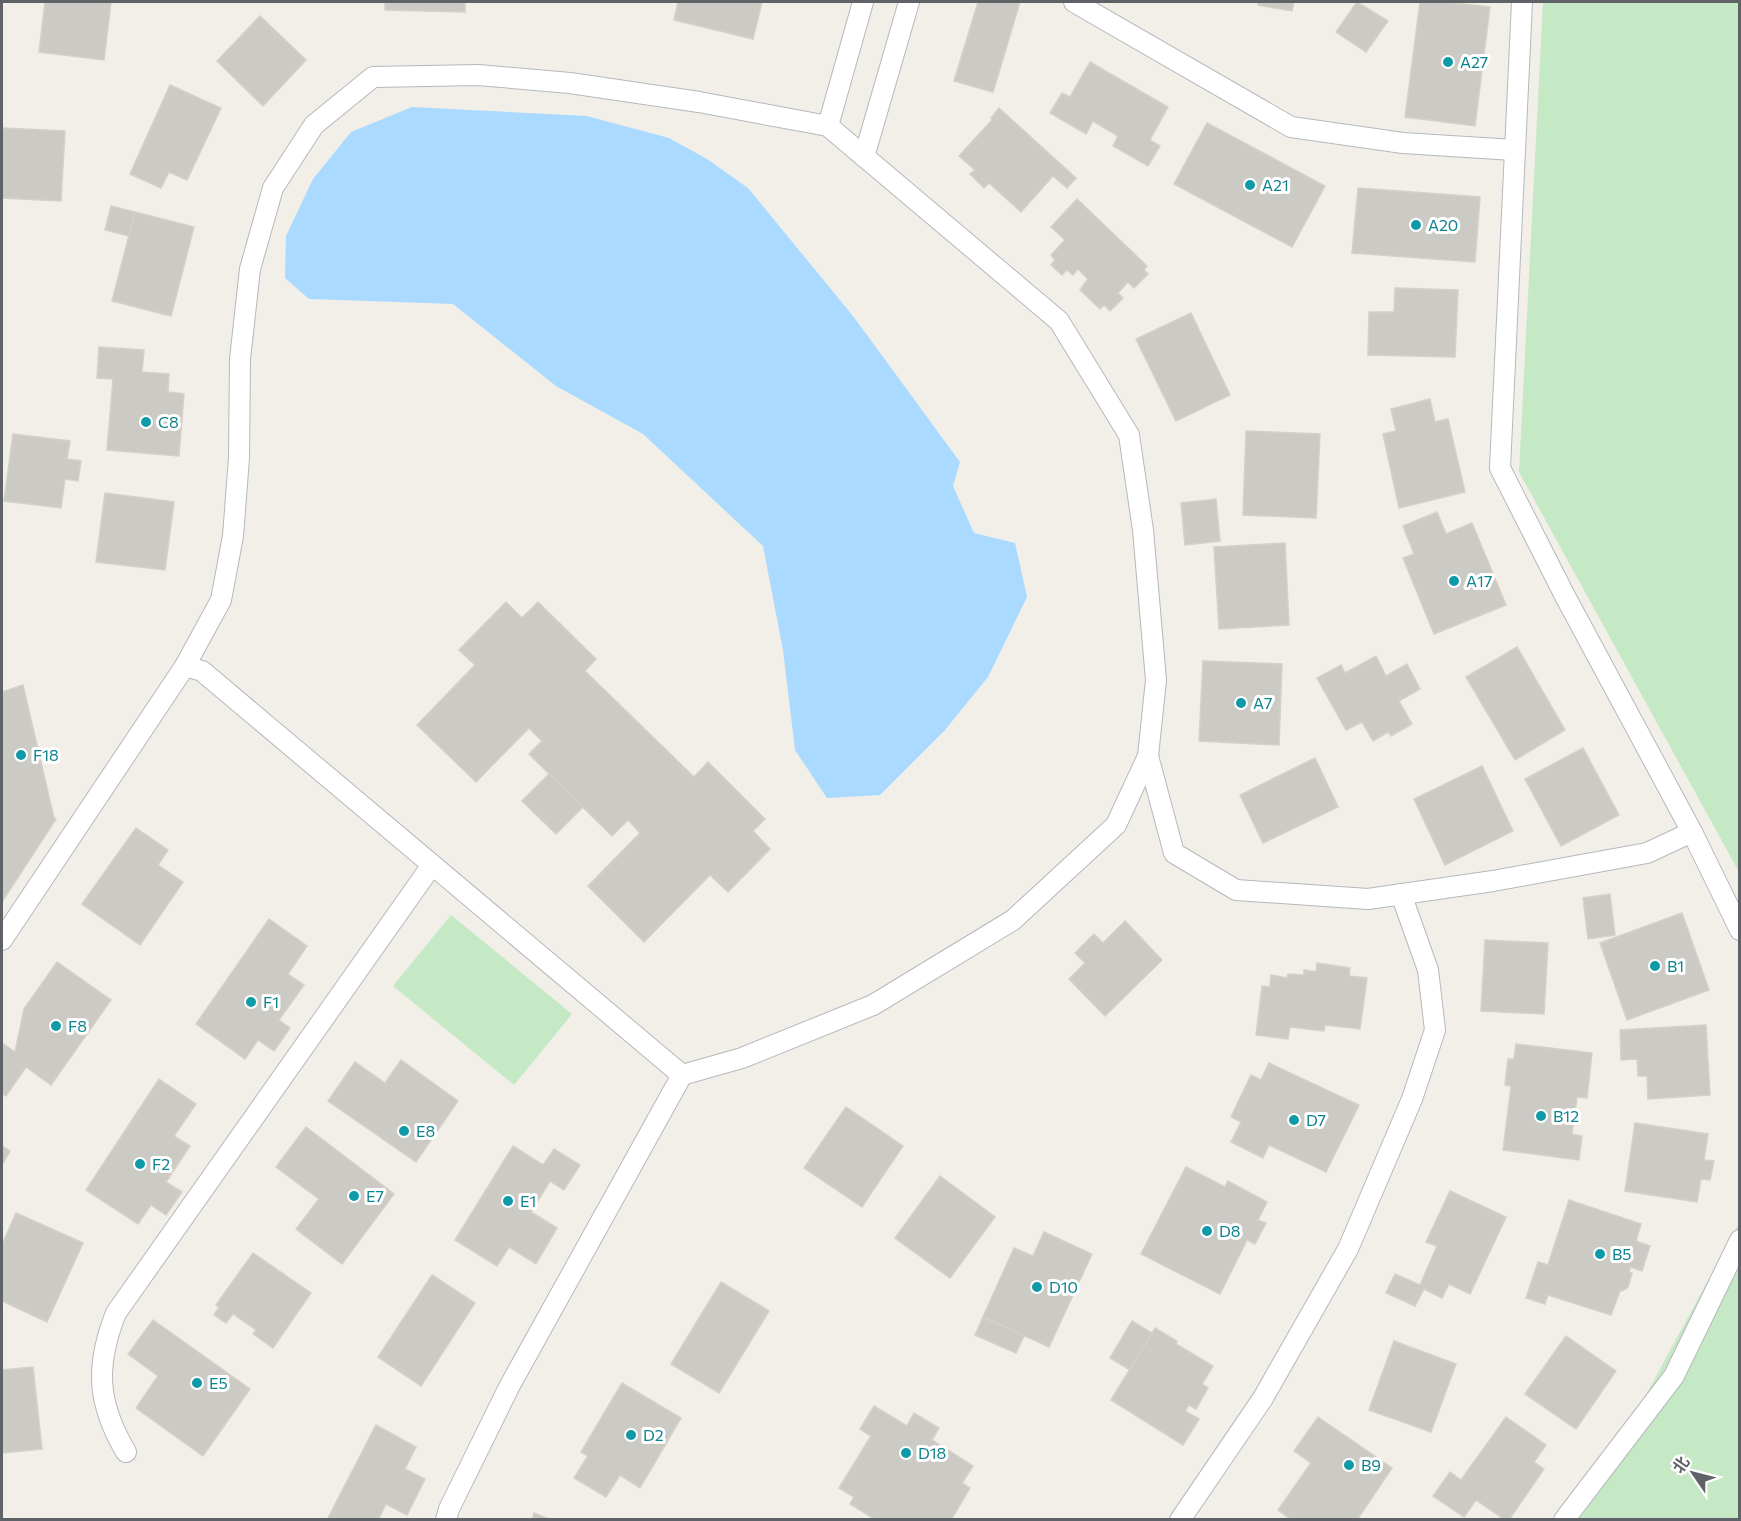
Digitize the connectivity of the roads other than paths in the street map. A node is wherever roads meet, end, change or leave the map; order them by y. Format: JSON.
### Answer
{"nodes":[{"id":1,"x":863,"y":2,"type":"edge"},
{"id":2,"x":909,"y":2,"type":"edge"},
{"id":3,"x":1074,"y":2,"type":"edge"},
{"id":4,"x":1522,"y":2,"type":"edge"},
{"id":5,"x":828,"y":126,"type":"junction"},
{"id":6,"x":1514,"y":150,"type":"junction"},
{"id":7,"x":864,"y":157,"type":"junction"},
{"id":8,"x":185,"y":666,"type":"junction"},
{"id":9,"x":1148,"y":756,"type":"junction"},
{"id":10,"x":1692,"y":832,"type":"junction"},
{"id":11,"x":432,"y":865,"type":"junction"},
{"id":12,"x":1401,"y":894,"type":"junction"},
{"id":13,"x":1740,"y":930,"type":"edge"},
{"id":14,"x":2,"y":940,"type":"edge"},
{"id":15,"x":682,"y":1075,"type":"junction"},
{"id":16,"x":1740,"y":1240,"type":"edge"},
{"id":17,"x":126,"y":1452,"type":"dead end"},
{"id":18,"x":446,"y":1520,"type":"edge"},
{"id":19,"x":1180,"y":1520,"type":"edge"},
{"id":20,"x":1564,"y":1520,"type":"edge"}],
"edges":[{"from":1,"to":5,"type":"lane"},
{"from":2,"to":7,"type":"lane"},
{"from":3,"to":6,"type":"lane"},
{"from":4,"to":6,"type":"lane"},
{"from":5,"to":7,"type":"lane"},
{"from":5,"to":8,"type":"lane"},
{"from":6,"to":10,"type":"lane"},
{"from":7,"to":9,"type":"lane"},
{"from":8,"to":11,"type":"lane"},
{"from":8,"to":14,"type":"lane"},
{"from":9,"to":12,"type":"lane"},
{"from":9,"to":15,"type":"lane"},
{"from":10,"to":12,"type":"lane"},
{"from":10,"to":13,"type":"lane"},
{"from":11,"to":15,"type":"lane"},
{"from":11,"to":17,"type":"lane"},
{"from":12,"to":19,"type":"lane"},
{"from":15,"to":18,"type":"lane"},
{"from":16,"to":20,"type":"lane"}]}
